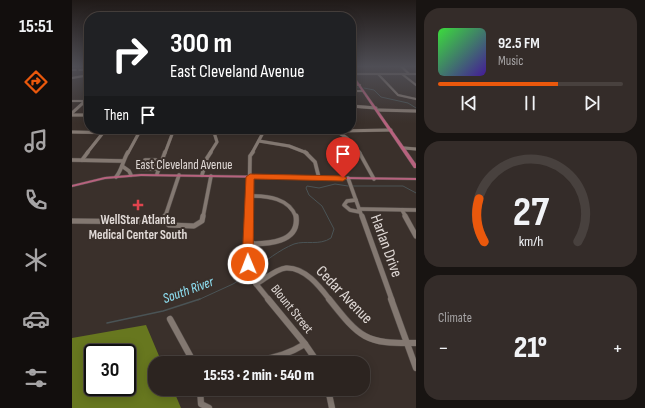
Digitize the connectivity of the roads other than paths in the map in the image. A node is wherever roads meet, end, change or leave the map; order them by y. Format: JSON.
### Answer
{"nodes":[{"id":1,"x":360,"y":85,"type":"edge"},
{"id":2,"x":388,"y":85,"type":"edge"},
{"id":3,"x":356,"y":91,"type":"edge"},
{"id":4,"x":364,"y":91,"type":"junction"},
{"id":5,"x":416,"y":99,"type":"edge"},
{"id":6,"x":72,"y":101,"type":"edge"},
{"id":7,"x":84,"y":101,"type":"edge"},
{"id":8,"x":84,"y":102,"type":"edge"},
{"id":9,"x":356,"y":107,"type":"edge"},
{"id":10,"x":376,"y":109,"type":"junction"},
{"id":11,"x":416,"y":111,"type":"edge"},
{"id":12,"x":72,"y":114,"type":"edge"},
{"id":13,"x":84,"y":115,"type":"edge"},
{"id":14,"x":391,"y":130,"type":"junction"},
{"id":15,"x":356,"y":131,"type":"edge"},
{"id":16,"x":72,"y":132,"type":"edge"},
{"id":17,"x":84,"y":132,"type":"edge"},
{"id":18,"x":102,"y":134,"type":"edge"},
{"id":19,"x":137,"y":134,"type":"edge"},
{"id":20,"x":172,"y":134,"type":"edge"},
{"id":21,"x":215,"y":134,"type":"edge"},
{"id":22,"x":263,"y":134,"type":"edge"},
{"id":23,"x":341,"y":134,"type":"edge"},
{"id":24,"x":259,"y":142,"type":"junction"},
{"id":25,"x":404,"y":148,"type":"junction"},
{"id":26,"x":416,"y":149,"type":"edge"},
{"id":27,"x":72,"y":160,"type":"edge"},
{"id":28,"x":82,"y":160,"type":"junction"},
{"id":29,"x":146,"y":160,"type":"dead end"},
{"id":30,"x":123,"y":161,"type":"junction"},
{"id":31,"x":122,"y":166,"type":"junction"},
{"id":32,"x":416,"y":167,"type":"edge"},
{"id":33,"x":152,"y":169,"type":"junction"},
{"id":34,"x":159,"y":169,"type":"junction"},
{"id":35,"x":140,"y":170,"type":"dead end"},
{"id":36,"x":157,"y":174,"type":"junction"},
{"id":37,"x":131,"y":175,"type":"junction"},
{"id":38,"x":179,"y":175,"type":"junction"},
{"id":39,"x":202,"y":175,"type":"junction"},
{"id":40,"x":211,"y":176,"type":"junction"},
{"id":41,"x":116,"y":177,"type":"junction"},
{"id":42,"x":250,"y":177,"type":"junction"},
{"id":43,"x":319,"y":178,"type":"junction"},
{"id":44,"x":348,"y":178,"type":"junction"},
{"id":45,"x":374,"y":179,"type":"junction"},
{"id":46,"x":416,"y":179,"type":"edge"},
{"id":47,"x":72,"y":186,"type":"edge"},
{"id":48,"x":250,"y":196,"type":"junction"},
{"id":49,"x":356,"y":200,"type":"junction"},
{"id":50,"x":359,"y":210,"type":"junction"},
{"id":51,"x":402,"y":210,"type":"junction"},
{"id":52,"x":416,"y":210,"type":"edge"},
{"id":53,"x":72,"y":221,"type":"edge"},
{"id":54,"x":164,"y":222,"type":"junction"},
{"id":55,"x":416,"y":236,"type":"edge"},
{"id":56,"x":248,"y":244,"type":"junction"},
{"id":57,"x":256,"y":284,"type":"junction"},
{"id":58,"x":170,"y":319,"type":"dead end"},
{"id":59,"x":407,"y":343,"type":"junction"},
{"id":60,"x":416,"y":343,"type":"edge"},
{"id":61,"x":305,"y":344,"type":"junction"},
{"id":62,"x":190,"y":356,"type":"edge"},
{"id":63,"x":285,"y":356,"type":"edge"},
{"id":64,"x":313,"y":356,"type":"edge"},
{"id":65,"x":416,"y":368,"type":"edge"},
{"id":66,"x":200,"y":396,"type":"edge"},
{"id":67,"x":329,"y":396,"type":"edge"},
{"id":68,"x":209,"y":408,"type":"edge"},
{"id":69,"x":332,"y":408,"type":"edge"}],
"edges":[{"from":1,"to":4,"type":"main road"},
{"from":2,"to":5,"type":"street"},
{"from":3,"to":4,"type":"street"},
{"from":4,"to":10,"type":"main road"},
{"from":6,"to":7,"type":"street"},
{"from":8,"to":12,"type":"street"},
{"from":9,"to":10,"type":"street"},
{"from":10,"to":11,"type":"street"},
{"from":10,"to":14,"type":"main road"},
{"from":12,"to":13,"type":"street"},
{"from":14,"to":15,"type":"street"},
{"from":14,"to":25,"type":"main road"},
{"from":16,"to":17,"type":"street"},
{"from":18,"to":28,"type":"street"},
{"from":19,"to":30,"type":"street"},
{"from":20,"to":34,"type":"street"},
{"from":21,"to":39,"type":"street"},
{"from":22,"to":24,"type":"street","name":"Blount Street"},
{"from":23,"to":45,"type":"street"},
{"from":24,"to":42,"type":"street","name":"Blount Street"},
{"from":24,"to":43,"type":"street"},
{"from":25,"to":26,"type":"street"},
{"from":25,"to":32,"type":"main road"},
{"from":27,"to":28,"type":"street"},
{"from":28,"to":30,"type":"street"},
{"from":29,"to":33,"type":"street"},
{"from":30,"to":31,"type":"street"},
{"from":31,"to":37,"type":"street"},
{"from":31,"to":41,"type":"street"},
{"from":33,"to":34,"type":"street"},
{"from":33,"to":35,"type":"street"},
{"from":34,"to":36,"type":"street"},
{"from":36,"to":37,"type":"main road","name":"East Cleveland Avenue"},
{"from":36,"to":38,"type":"main road","name":"East Cleveland Avenue"},
{"from":37,"to":41,"type":"main road","name":"East Cleveland Avenue"},
{"from":38,"to":39,"type":"main road","name":"East Cleveland Avenue"},
{"from":38,"to":54,"type":"street"},
{"from":39,"to":40,"type":"main road","name":"East Cleveland Avenue"},
{"from":40,"to":42,"type":"main road","name":"East Cleveland Avenue"},
{"from":40,"to":54,"type":"street"},
{"from":41,"to":47,"type":"main road","name":"East Cleveland Avenue"},
{"from":42,"to":43,"type":"main road","name":"East Cleveland Avenue"},
{"from":42,"to":48,"type":"street","name":"Blount Street"},
{"from":43,"to":44,"type":"main road","name":"East Cleveland Avenue"},
{"from":44,"to":45,"type":"main road","name":"East Cleveland Avenue"},
{"from":44,"to":49,"type":"street","name":"Harlan Drive"},
{"from":45,"to":46,"type":"main road","name":"East Cleveland Avenue"},
{"from":48,"to":56,"type":"street","name":"Blount Street"},
{"from":48,"to":56,"type":"street"},
{"from":49,"to":50,"type":"street","name":"Harlan Drive"},
{"from":49,"to":50,"type":"street"},
{"from":50,"to":51,"type":"street"},
{"from":50,"to":59,"type":"street","name":"Harlan Drive"},
{"from":51,"to":52,"type":"street"},
{"from":51,"to":55,"type":"street"},
{"from":53,"to":54,"type":"street"},
{"from":56,"to":57,"type":"street","name":"Blount Street"},
{"from":57,"to":59,"type":"street","name":"Cedar Avenue"},
{"from":57,"to":61,"type":"street","name":"Blount Street"},
{"from":58,"to":62,"type":"street"},
{"from":59,"to":60,"type":"street","name":"Cedar Avenue"},
{"from":59,"to":65,"type":"street","name":"Harlan Drive"},
{"from":61,"to":63,"type":"street"},
{"from":61,"to":64,"type":"street","name":"Blount Street"},
{"from":66,"to":68,"type":"street"},
{"from":67,"to":69,"type":"street"}]}
